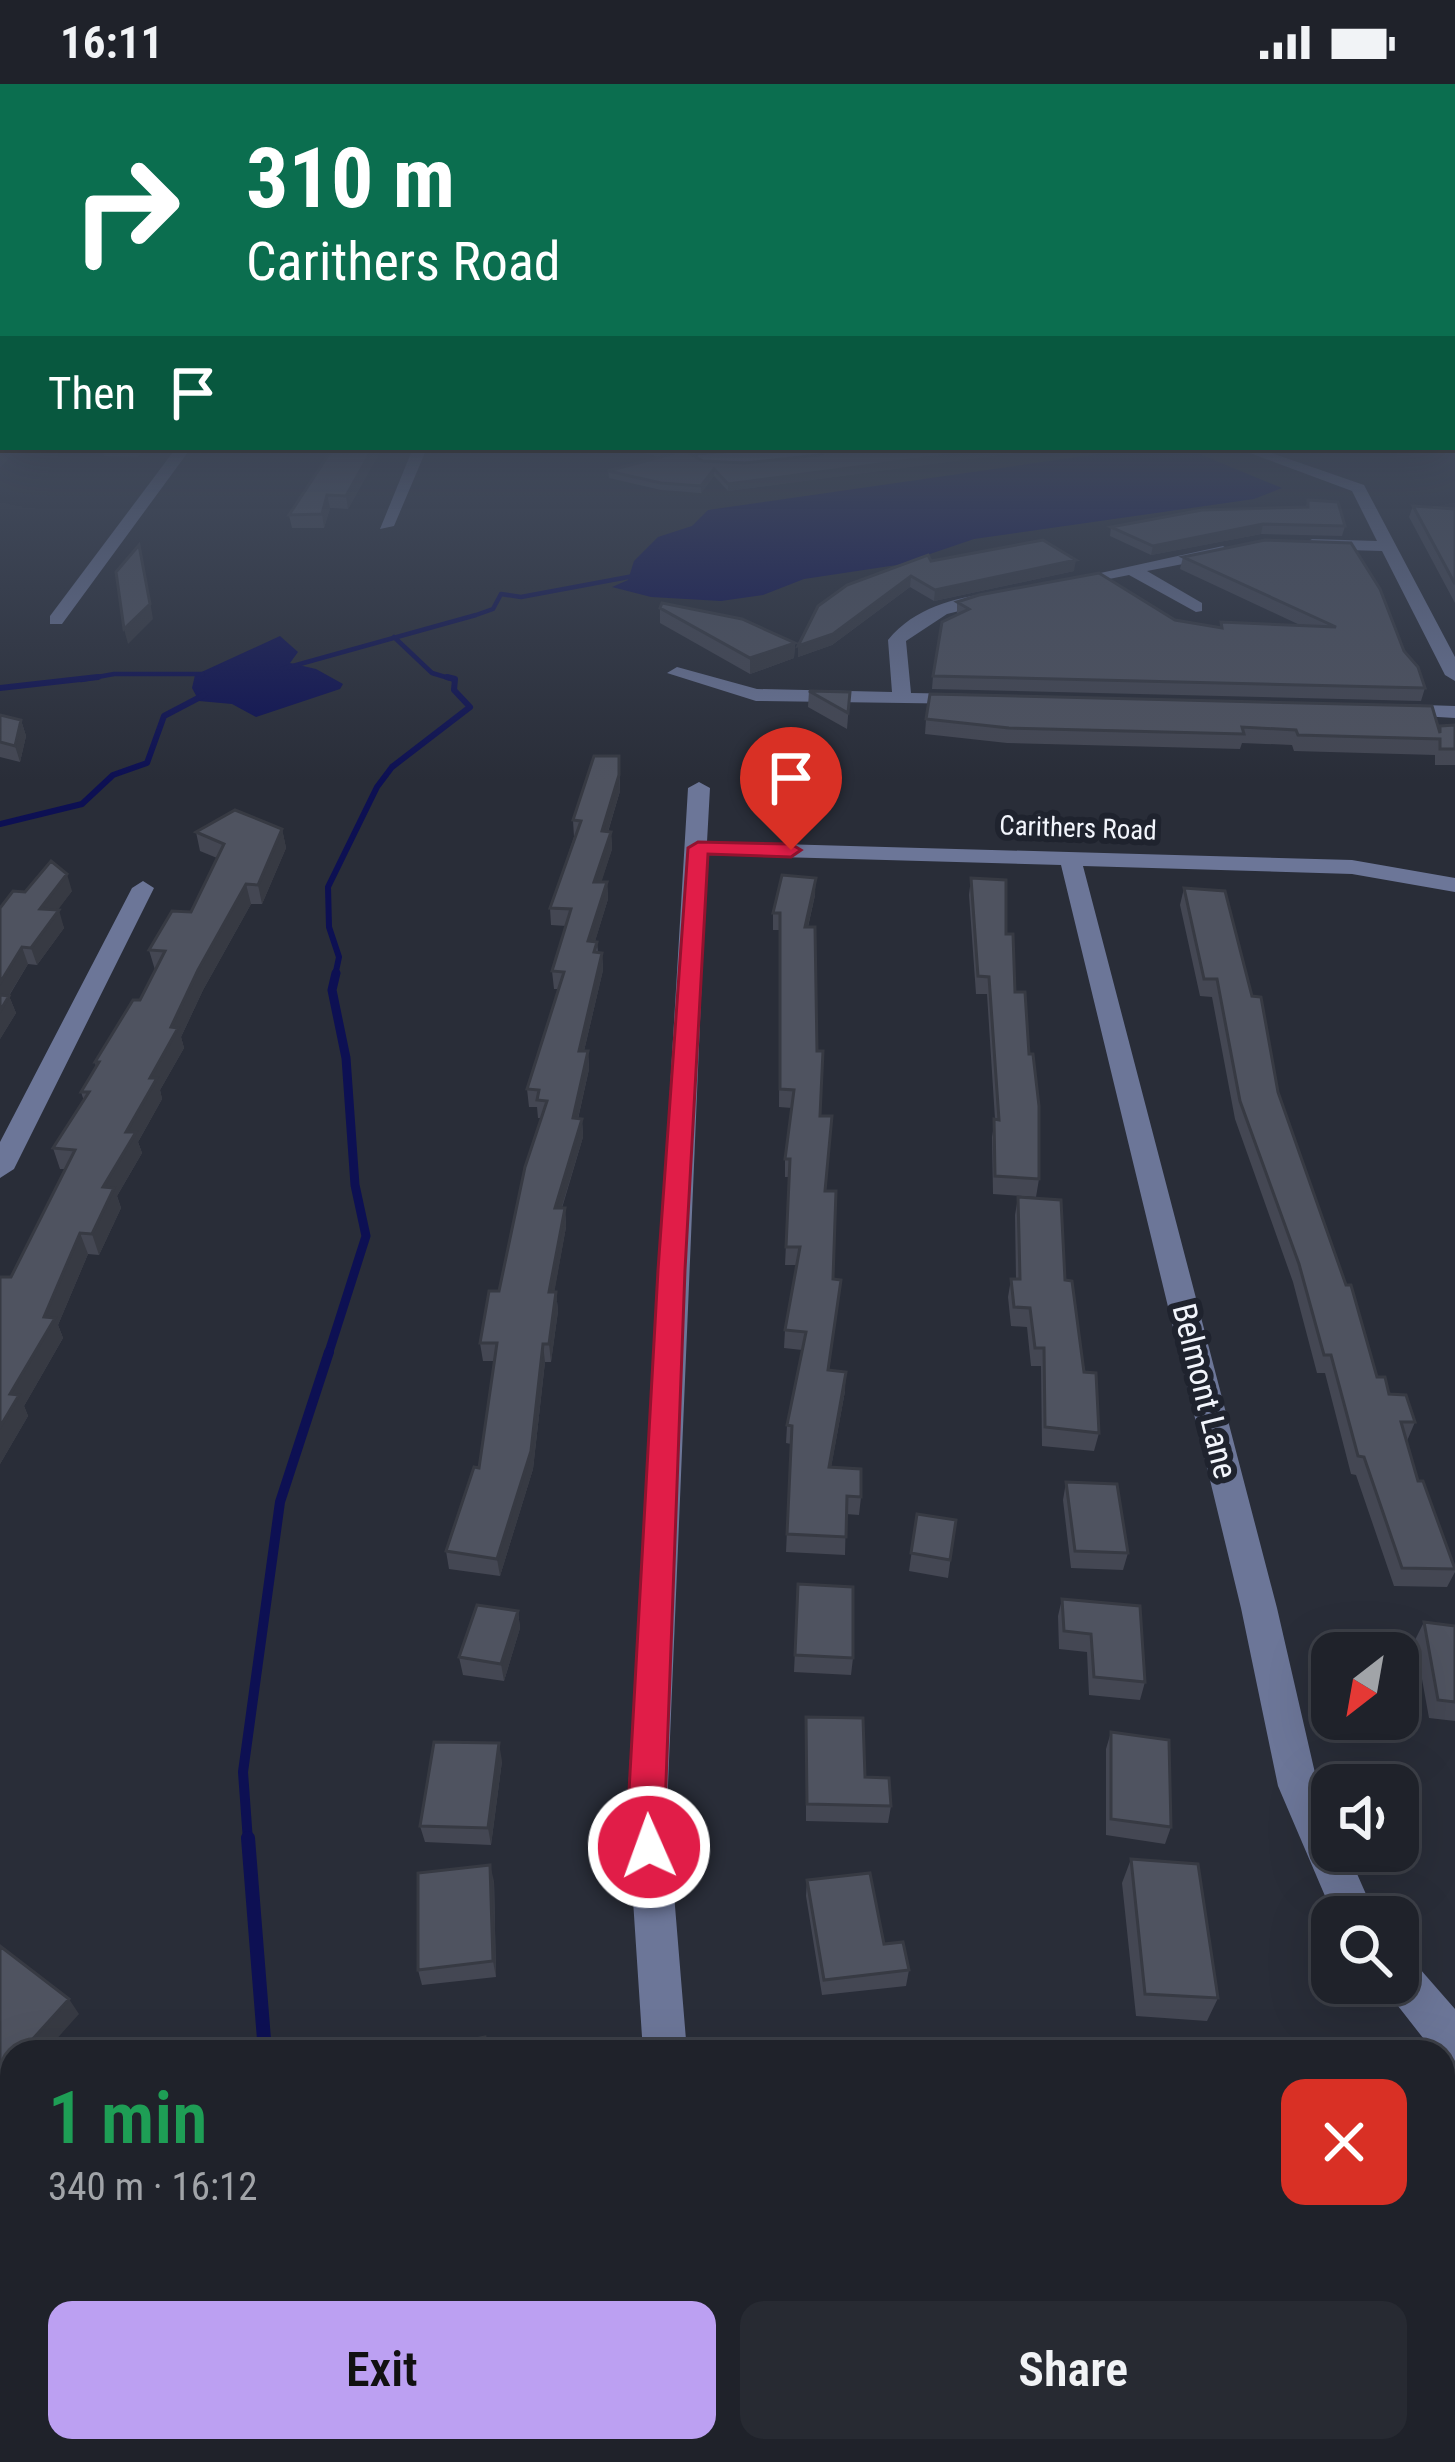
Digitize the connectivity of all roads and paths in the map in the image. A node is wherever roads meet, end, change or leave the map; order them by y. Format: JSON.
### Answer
{"nodes":[{"id":1,"x":101,"y":559,"type":"edge"},
{"id":2,"x":1183,"y":559,"type":"edge"},
{"id":3,"x":1395,"y":559,"type":"edge"},
{"id":4,"x":1130,"y":569,"type":"junction"},
{"id":5,"x":1042,"y":587,"type":"edge"},
{"id":6,"x":1019,"y":591,"type":"edge"},
{"id":7,"x":1196,"y":607,"type":"dead end"},
{"id":8,"x":56,"y":620,"type":"dead end"},
{"id":9,"x":677,"y":673,"type":"dead end"},
{"id":10,"x":1455,"y":675,"type":"edge"},
{"id":11,"x":902,"y":698,"type":"junction"},
{"id":12,"x":994,"y":700,"type":"edge"},
{"id":13,"x":1363,"y":710,"type":"edge"},
{"id":14,"x":1455,"y":712,"type":"edge"},
{"id":15,"x":699,"y":788,"type":"dead end"},
{"id":16,"x":698,"y":848,"type":"junction"},
{"id":17,"x":1070,"y":858,"type":"junction"},
{"id":18,"x":1455,"y":885,"type":"edge"},
{"id":19,"x":143,"y":888,"type":"dead end"},
{"id":20,"x":0,"y":1169,"type":"edge"},
{"id":21,"x":1346,"y":1896,"type":"edge"},
{"id":22,"x":1419,"y":2001,"type":"edge"},
{"id":23,"x":664,"y":2040,"type":"edge"},
{"id":24,"x":1452,"y":2040,"type":"edge"}],
"edges":[{"from":1,"to":8,"type":"street"},
{"from":2,"to":4,"type":"street"},
{"from":3,"to":10,"type":"street"},
{"from":4,"to":5,"type":"street"},
{"from":4,"to":7,"type":"street"},
{"from":6,"to":11,"type":"street"},
{"from":9,"to":11,"type":"street"},
{"from":11,"to":12,"type":"street"},
{"from":13,"to":14,"type":"street"},
{"from":15,"to":16,"type":"street"},
{"from":16,"to":17,"type":"street","name":"Carithers Road"},
{"from":16,"to":23,"type":"street"},
{"from":17,"to":18,"type":"street","name":"Carithers Road"},
{"from":17,"to":21,"type":"street","name":"Belmont Lane"},
{"from":19,"to":20,"type":"street"},
{"from":22,"to":24,"type":"street"}]}
